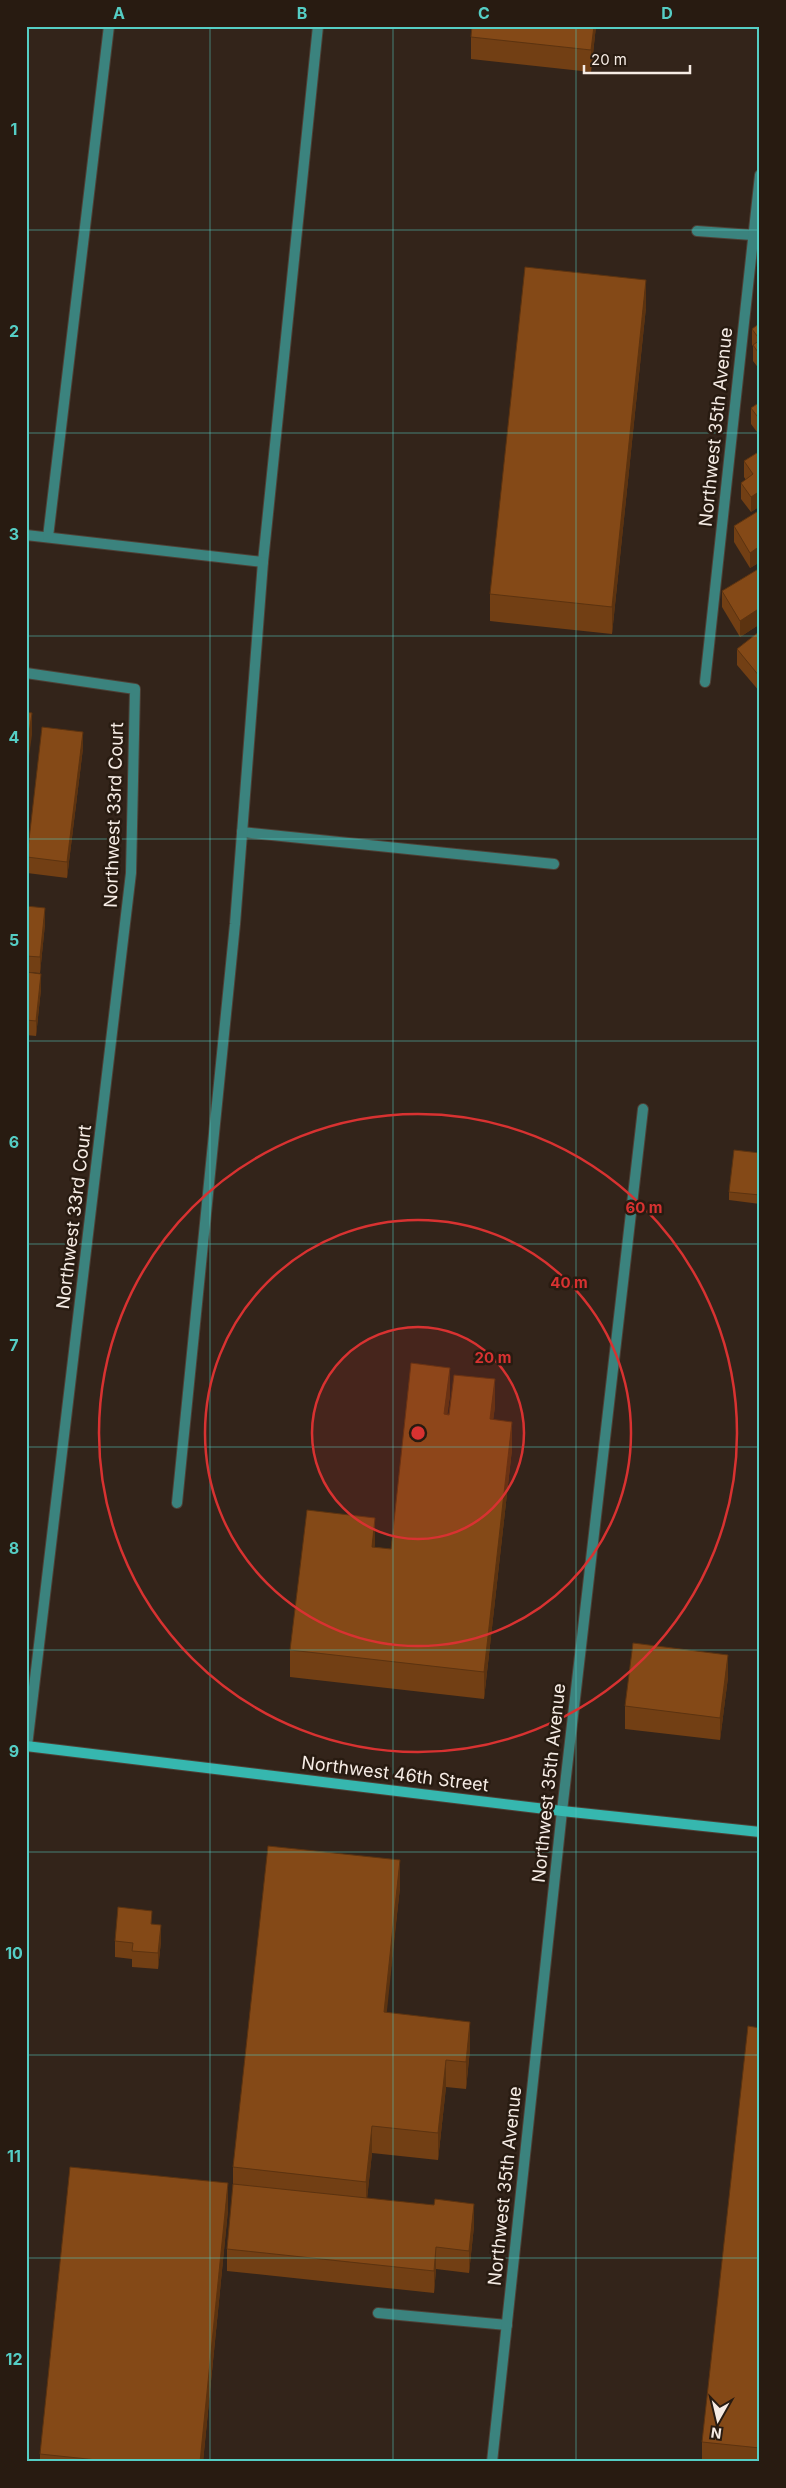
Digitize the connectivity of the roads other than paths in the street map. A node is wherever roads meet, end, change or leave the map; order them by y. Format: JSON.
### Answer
{"nodes":[{"id":1,"x":109,"y":26,"type":"edge"},
{"id":2,"x":318,"y":26,"type":"edge"},
{"id":3,"x":760,"y":175,"type":"edge"},
{"id":4,"x":758,"y":211,"type":"edge"},
{"id":5,"x":697,"y":232,"type":"dead end"},
{"id":6,"x":752,"y":235,"type":"junction"},
{"id":7,"x":26,"y":535,"type":"edge"},
{"id":8,"x":48,"y":537,"type":"junction"},
{"id":9,"x":263,"y":562,"type":"junction"},
{"id":10,"x":26,"y":674,"type":"edge"},
{"id":11,"x":705,"y":682,"type":"dead end"},
{"id":12,"x":242,"y":832,"type":"junction"},
{"id":13,"x":554,"y":864,"type":"dead end"},
{"id":14,"x":642,"y":1109,"type":"dead end"},
{"id":15,"x":177,"y":1504,"type":"dead end"},
{"id":16,"x":27,"y":1746,"type":"edge"},
{"id":17,"x":562,"y":1811,"type":"junction"},
{"id":18,"x":760,"y":1832,"type":"edge"},
{"id":19,"x":378,"y":2313,"type":"dead end"},
{"id":20,"x":507,"y":2325,"type":"junction"},
{"id":21,"x":492,"y":2462,"type":"edge"}],
"edges":[{"from":1,"to":8,"type":"street"},
{"from":2,"to":9,"type":"street"},
{"from":3,"to":4,"type":"street","name":"Northwest 35th Avenue"},
{"from":4,"to":6,"type":"street","name":"Northwest 35th Avenue"},
{"from":5,"to":6,"type":"street"},
{"from":6,"to":11,"type":"street","name":"Northwest 35th Avenue"},
{"from":7,"to":8,"type":"street"},
{"from":8,"to":9,"type":"street"},
{"from":9,"to":12,"type":"street"},
{"from":10,"to":16,"type":"street","name":"Northwest 33rd Court"},
{"from":12,"to":13,"type":"street"},
{"from":12,"to":15,"type":"street"},
{"from":14,"to":17,"type":"street","name":"Northwest 35th Avenue"},
{"from":16,"to":17,"type":"street","name":"Northwest 46th Street"},
{"from":17,"to":18,"type":"street","name":"Northwest 46th Street"},
{"from":17,"to":20,"type":"street","name":"Northwest 35th Avenue"},
{"from":19,"to":20,"type":"street"},
{"from":20,"to":21,"type":"street","name":"Northwest 35th Avenue"}]}
